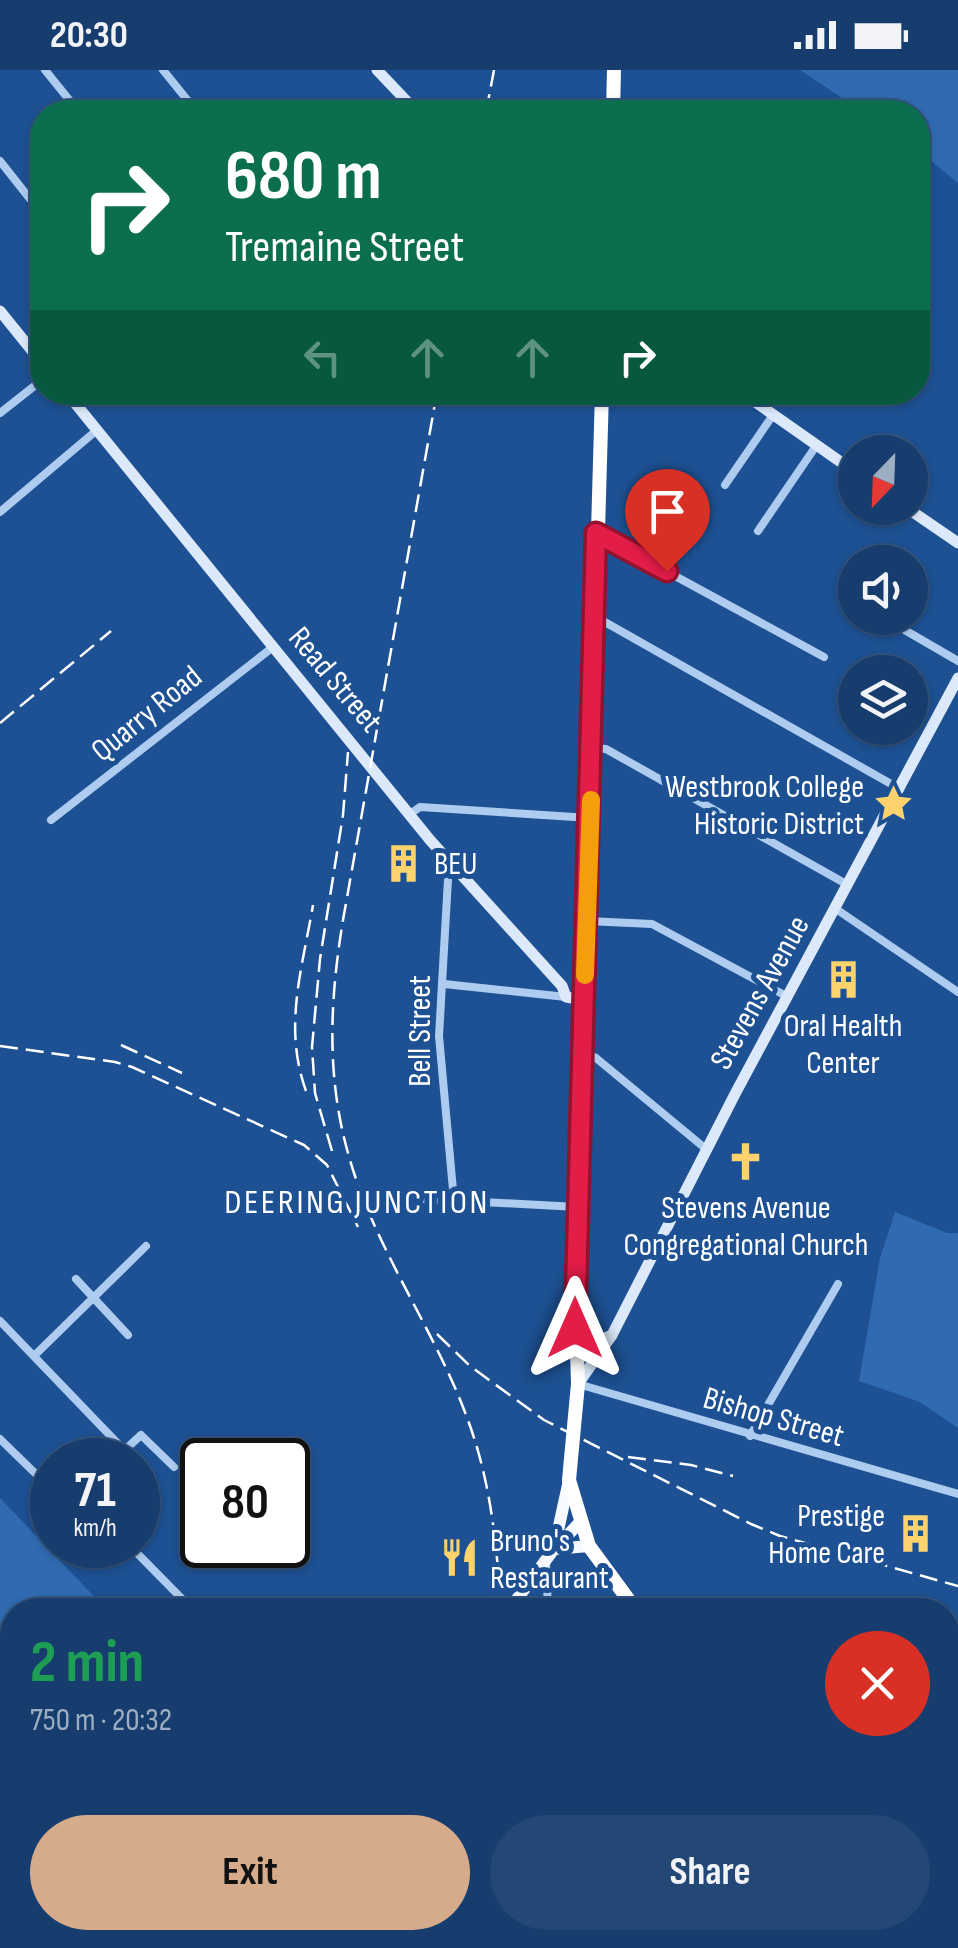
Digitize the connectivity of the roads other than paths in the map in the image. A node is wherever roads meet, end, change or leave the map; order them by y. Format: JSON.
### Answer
{"nodes":[{"id":1,"x":45,"y":70,"type":"edge"},
{"id":2,"x":163,"y":70,"type":"edge"},
{"id":3,"x":377,"y":70,"type":"edge"},
{"id":4,"x":614,"y":70,"type":"edge"},
{"id":5,"x":70,"y":100,"type":"edge"},
{"id":6,"x":188,"y":100,"type":"edge"},
{"id":7,"x":405,"y":100,"type":"edge"},
{"id":8,"x":613,"y":100,"type":"edge"},
{"id":9,"x":0,"y":162,"type":"edge"},
{"id":10,"x":30,"y":199,"type":"edge"},
{"id":11,"x":0,"y":311,"type":"edge"},
{"id":12,"x":30,"y":349,"type":"edge"},
{"id":13,"x":30,"y":389,"type":"edge"},
{"id":14,"x":79,"y":405,"type":"edge"},
{"id":15,"x":601,"y":405,"type":"edge"},
{"id":16,"x":759,"y":405,"type":"edge"},
{"id":17,"x":0,"y":413,"type":"edge"},
{"id":18,"x":773,"y":415,"type":"junction"},
{"id":19,"x":97,"y":430,"type":"junction"},
{"id":20,"x":816,"y":446,"type":"junction"},
{"id":21,"x":838,"y":461,"type":"edge"},
{"id":22,"x":725,"y":485,"type":"dead end"},
{"id":23,"x":0,"y":512,"type":"edge"},
{"id":24,"x":928,"y":522,"type":"edge"},
{"id":25,"x":758,"y":531,"type":"dead end"},
{"id":26,"x":596,"y":533,"type":"junction"},
{"id":27,"x":958,"y":543,"type":"edge"},
{"id":28,"x":596,"y":617,"type":"junction"},
{"id":29,"x":913,"y":635,"type":"edge"},
{"id":30,"x":273,"y":646,"type":"junction"},
{"id":31,"x":824,"y":657,"type":"dead end"},
{"id":32,"x":958,"y":661,"type":"edge"},
{"id":33,"x":958,"y":678,"type":"edge"},
{"id":34,"x":592,"y":748,"type":"junction"},
{"id":35,"x":900,"y":789,"type":"junction"},
{"id":36,"x":410,"y":814,"type":"junction"},
{"id":37,"x":590,"y":818,"type":"junction"},
{"id":38,"x":51,"y":820,"type":"dead end"},
{"id":39,"x":449,"y":862,"type":"junction"},
{"id":40,"x":848,"y":885,"type":"junction"},
{"id":41,"x":836,"y":909,"type":"junction"},
{"id":42,"x":587,"y":921,"type":"junction"},
{"id":43,"x":444,"y":984,"type":"junction"},
{"id":44,"x":958,"y":992,"type":"edge"},
{"id":45,"x":566,"y":997,"type":"junction"},
{"id":46,"x":788,"y":997,"type":"junction"},
{"id":47,"x":584,"y":1000,"type":"junction"},
{"id":48,"x":583,"y":1052,"type":"junction"},
{"id":49,"x":706,"y":1149,"type":"junction"},
{"id":50,"x":454,"y":1201,"type":"junction"},
{"id":51,"x":577,"y":1206,"type":"junction"},
{"id":52,"x":383,"y":1207,"type":"dead end"},
{"id":53,"x":146,"y":1246,"type":"dead end"},
{"id":54,"x":76,"y":1280,"type":"dead end"},
{"id":55,"x":838,"y":1284,"type":"dead end"},
{"id":56,"x":92,"y":1296,"type":"junction"},
{"id":57,"x":0,"y":1321,"type":"edge"},
{"id":58,"x":612,"y":1334,"type":"junction"},
{"id":59,"x":128,"y":1336,"type":"dead end"},
{"id":60,"x":575,"y":1342,"type":"junction"},
{"id":61,"x":34,"y":1356,"type":"junction"},
{"id":62,"x":578,"y":1384,"type":"junction"},
{"id":63,"x":750,"y":1436,"type":"junction"},
{"id":64,"x":0,"y":1438,"type":"edge"},
{"id":65,"x":113,"y":1438,"type":"edge"},
{"id":66,"x":160,"y":1454,"type":"edge"},
{"id":67,"x":30,"y":1467,"type":"edge"},
{"id":68,"x":174,"y":1467,"type":"dead end"},
{"id":69,"x":569,"y":1480,"type":"junction"},
{"id":70,"x":958,"y":1494,"type":"edge"},
{"id":71,"x":580,"y":1522,"type":"junction"},
{"id":72,"x":590,"y":1546,"type":"junction"},
{"id":73,"x":550,"y":1555,"type":"junction"},
{"id":74,"x":152,"y":1568,"type":"edge"},
{"id":75,"x":181,"y":1598,"type":"edge"},
{"id":76,"x":518,"y":1598,"type":"edge"},
{"id":77,"x":548,"y":1598,"type":"edge"},
{"id":78,"x":627,"y":1598,"type":"edge"}],
"edges":[{"from":1,"to":5,"type":"street"},
{"from":2,"to":6,"type":"street"},
{"from":3,"to":7,"type":"street"},
{"from":4,"to":8,"type":"highway"},
{"from":9,"to":10,"type":"street"},
{"from":11,"to":12,"type":"street"},
{"from":13,"to":17,"type":"street"},
{"from":14,"to":19,"type":"street","name":"Read Street"},
{"from":15,"to":26,"type":"highway"},
{"from":16,"to":18,"type":"street"},
{"from":18,"to":20,"type":"street"},
{"from":18,"to":22,"type":"street"},
{"from":19,"to":23,"type":"street"},
{"from":19,"to":30,"type":"street","name":"Read Street"},
{"from":20,"to":21,"type":"street"},
{"from":20,"to":25,"type":"street"},
{"from":24,"to":27,"type":"street"},
{"from":26,"to":28,"type":"highway"},
{"from":26,"to":31,"type":"street"},
{"from":28,"to":34,"type":"highway"},
{"from":28,"to":35,"type":"street"},
{"from":29,"to":32,"type":"street"},
{"from":30,"to":36,"type":"street","name":"Read Street"},
{"from":30,"to":38,"type":"street","name":"Quarry Road"},
{"from":33,"to":35,"type":"street","name":"Stevens Avenue"},
{"from":34,"to":37,"type":"highway"},
{"from":34,"to":40,"type":"street"},
{"from":35,"to":40,"type":"street","name":"Stevens Avenue"},
{"from":36,"to":37,"type":"street"},
{"from":36,"to":39,"type":"street","name":"Read Street"},
{"from":37,"to":42,"type":"highway"},
{"from":39,"to":43,"type":"street","name":"Bell Street"},
{"from":39,"to":45,"type":"street","name":"Read Street"},
{"from":40,"to":41,"type":"street","name":"Stevens Avenue"},
{"from":41,"to":44,"type":"street"},
{"from":41,"to":46,"type":"street","name":"Stevens Avenue"},
{"from":42,"to":46,"type":"street"},
{"from":42,"to":47,"type":"highway"},
{"from":43,"to":45,"type":"street"},
{"from":43,"to":50,"type":"street","name":"Bell Street"},
{"from":45,"to":47,"type":"street"},
{"from":46,"to":49,"type":"street","name":"Stevens Avenue"},
{"from":47,"to":48,"type":"highway"},
{"from":48,"to":49,"type":"street"},
{"from":48,"to":51,"type":"highway"},
{"from":49,"to":58,"type":"street","name":"Stevens Avenue"},
{"from":50,"to":51,"type":"street"},
{"from":50,"to":52,"type":"street"},
{"from":51,"to":60,"type":"highway"},
{"from":53,"to":56,"type":"street"},
{"from":54,"to":56,"type":"street"},
{"from":55,"to":63,"type":"street"},
{"from":56,"to":59,"type":"street"},
{"from":56,"to":61,"type":"street"},
{"from":57,"to":61,"type":"street"},
{"from":58,"to":60,"type":"street"},
{"from":58,"to":62,"type":"street","name":"Stevens Avenue"},
{"from":60,"to":62,"type":"highway"},
{"from":61,"to":65,"type":"street"},
{"from":62,"to":63,"type":"street","name":"Bishop Street"},
{"from":62,"to":69,"type":"highway"},
{"from":63,"to":70,"type":"street","name":"Bishop Street"},
{"from":64,"to":67,"type":"street"},
{"from":66,"to":68,"type":"street"},
{"from":69,"to":71,"type":"highway"},
{"from":69,"to":73,"type":"main road"},
{"from":71,"to":72,"type":"highway"},
{"from":71,"to":73,"type":"main road"},
{"from":72,"to":73,"type":"main road"},
{"from":72,"to":78,"type":"highway"},
{"from":73,"to":76,"type":"main road"},
{"from":73,"to":77,"type":"street"},
{"from":74,"to":75,"type":"street"}]}
